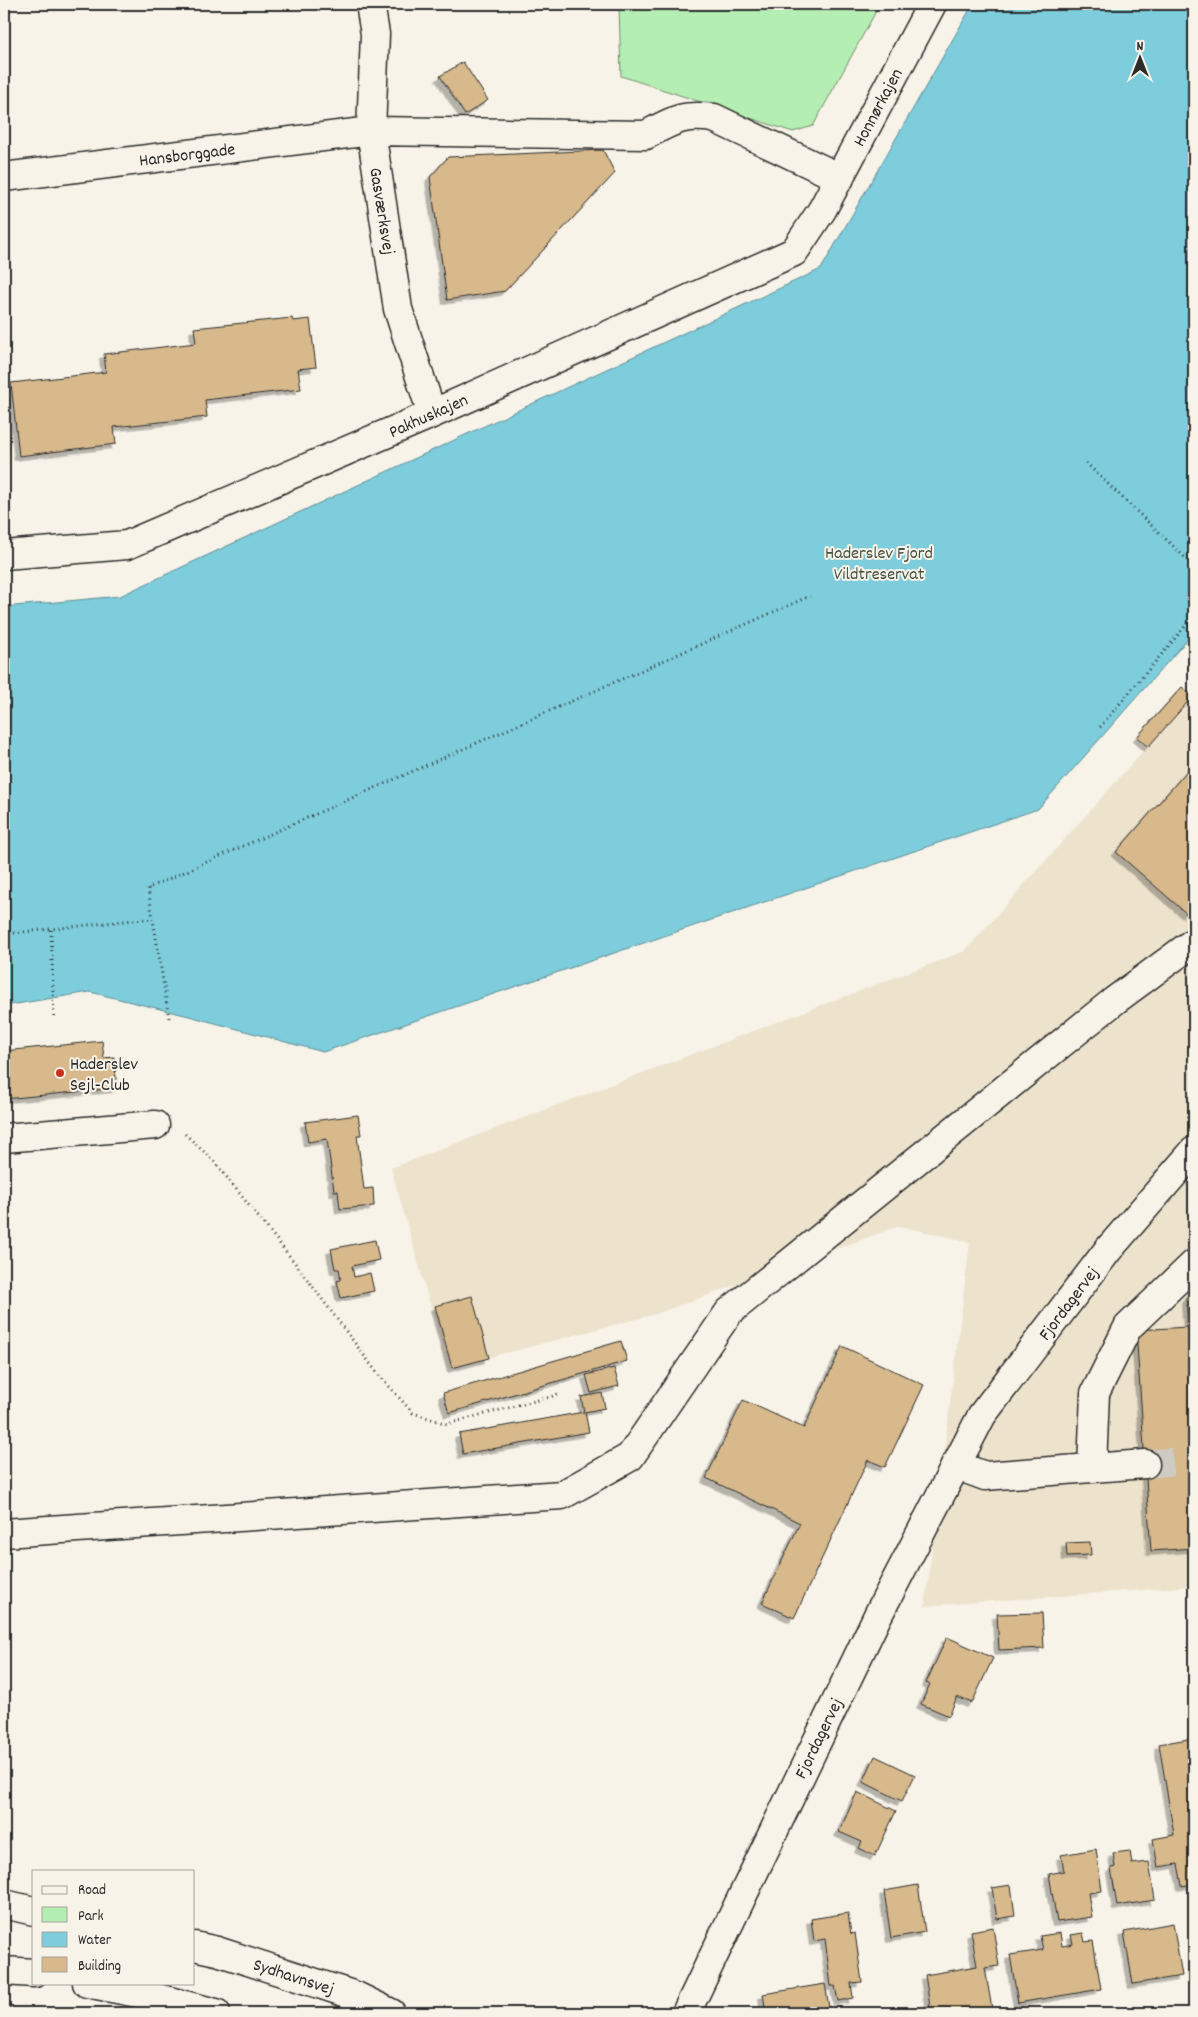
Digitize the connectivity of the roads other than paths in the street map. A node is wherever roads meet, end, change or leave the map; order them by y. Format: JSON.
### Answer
{"nodes":[{"id":1,"x":370,"y":4,"type":"edge"},
{"id":2,"x":932,"y":4,"type":"edge"},
{"id":3,"x":371,"y":131,"type":"junction"},
{"id":4,"x":4,"y":177,"type":"edge"},
{"id":5,"x":840,"y":178,"type":"junction"},
{"id":6,"x":822,"y":210,"type":"joint"},
{"id":7,"x":432,"y":414,"type":"junction"},
{"id":8,"x":4,"y":555,"type":"edge"},
{"id":9,"x":1194,"y":942,"type":"edge"},
{"id":10,"x":155,"y":1125,"type":"road end"},
{"id":11,"x":4,"y":1138,"type":"edge"},
{"id":12,"x":1194,"y":1151,"type":"edge"},
{"id":13,"x":1194,"y":1264,"type":"edge"},
{"id":14,"x":1145,"y":1464,"type":"tunnel mouth"},
{"id":15,"x":955,"y":1465,"type":"junction"},
{"id":16,"x":1092,"y":1468,"type":"junction"},
{"id":17,"x":4,"y":1533,"type":"edge"},
{"id":18,"x":4,"y":1904,"type":"edge"},
{"id":19,"x":32,"y":1911,"type":"edge"},
{"id":20,"x":195,"y":1946,"type":"edge"},
{"id":21,"x":4,"y":1971,"type":"edge"},
{"id":22,"x":32,"y":1973,"type":"edge"},
{"id":23,"x":92,"y":1984,"type":"edge"},
{"id":24,"x":216,"y":2013,"type":"edge"},
{"id":25,"x":391,"y":2013,"type":"edge"},
{"id":26,"x":686,"y":2013,"type":"edge"}],
"edges":[{"from":1,"to":3,"type":"street","name":"Gasværksvej"},
{"from":2,"to":5,"type":"street","name":"Honnørkajen"},
{"from":3,"to":4,"type":"street","name":"Hansborggade"},
{"from":3,"to":5,"type":"street","name":"Hansborggade"},
{"from":3,"to":7,"type":"street","name":"Gasværksvej"},
{"from":5,"to":6,"type":"street","name":"Honnørkajen"},
{"from":6,"to":7,"type":"street","name":"Pakhuskajen"},
{"from":7,"to":8,"type":"street","name":"Pakhuskajen"},
{"from":9,"to":17,"type":"street"},
{"from":10,"to":11,"type":"street"},
{"from":12,"to":15,"type":"street","name":"Fjordagervej"},
{"from":13,"to":16,"type":"street"},
{"from":14,"to":16,"type":"street"},
{"from":15,"to":16,"type":"street"},
{"from":15,"to":26,"type":"street","name":"Fjordagervej"},
{"from":18,"to":19,"type":"street"},
{"from":20,"to":25,"type":"street","name":"Sydhavnsvej"},
{"from":21,"to":22,"type":"street"},
{"from":23,"to":24,"type":"street"}]}
